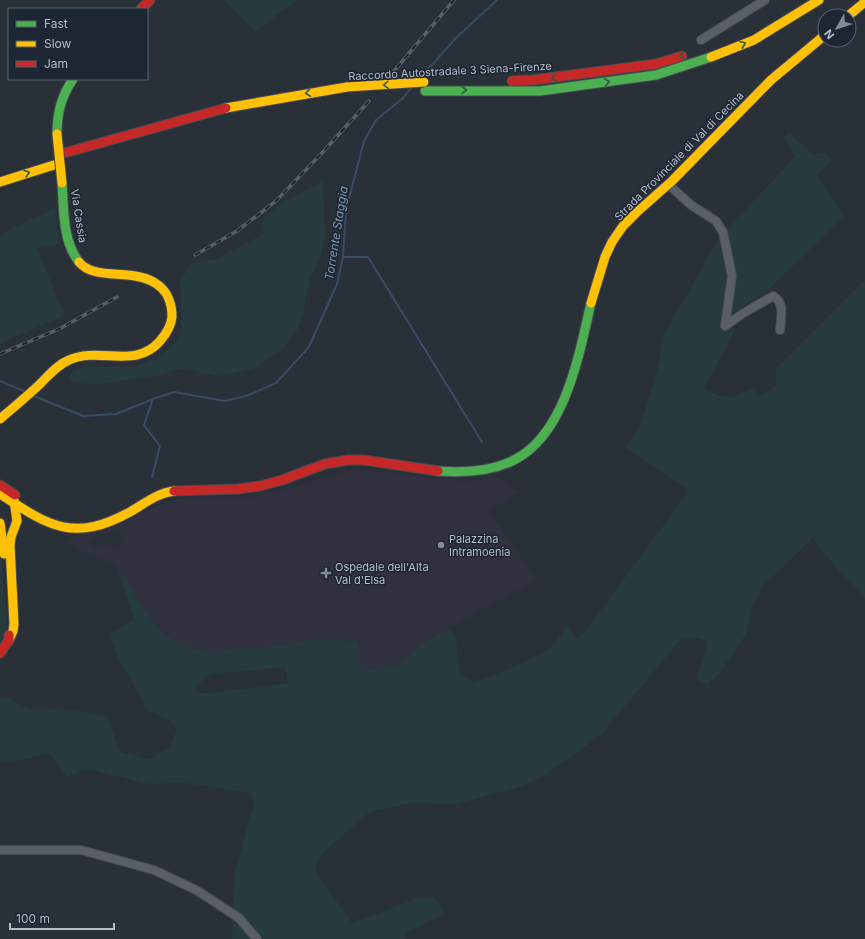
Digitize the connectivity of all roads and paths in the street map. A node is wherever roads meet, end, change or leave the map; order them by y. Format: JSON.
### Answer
{"nodes":[{"id":1,"x":150,"y":0,"type":"edge"},
{"id":2,"x":765,"y":0,"type":"edge"},
{"id":3,"x":806,"y":0,"type":"edge"},
{"id":4,"x":819,"y":0,"type":"edge"},
{"id":5,"x":865,"y":2,"type":"edge"},
{"id":6,"x":142,"y":8,"type":"edge"},
{"id":7,"x":857,"y":9,"type":"edge"},
{"id":8,"x":701,"y":40,"type":"dead end"},
{"id":9,"x":817,"y":42,"type":"edge"},
{"id":10,"x":72,"y":80,"type":"edge"},
{"id":11,"x":502,"y":81,"type":"dead end"},
{"id":12,"x":455,"y":82,"type":"dead end"},
{"id":13,"x":425,"y":87,"type":"junction"},
{"id":14,"x":64,"y":157,"type":"dead end"},
{"id":15,"x":0,"y":174,"type":"edge"},
{"id":16,"x":0,"y":182,"type":"edge"},
{"id":17,"x":669,"y":185,"type":"junction"},
{"id":18,"x":780,"y":330,"type":"dead end"},
{"id":19,"x":0,"y":419,"type":"edge"},
{"id":20,"x":393,"y":465,"type":"junction"},
{"id":21,"x":0,"y":485,"type":"edge"},
{"id":22,"x":0,"y":490,"type":"edge"},
{"id":23,"x":0,"y":494,"type":"edge"},
{"id":24,"x":15,"y":504,"type":"junction"},
{"id":25,"x":142,"y":505,"type":"junction"},
{"id":26,"x":34,"y":515,"type":"junction"},
{"id":27,"x":108,"y":521,"type":"junction"},
{"id":28,"x":0,"y":523,"type":"edge"},
{"id":29,"x":16,"y":525,"type":"junction"},
{"id":30,"x":9,"y":640,"type":"junction"},
{"id":31,"x":0,"y":653,"type":"edge"},
{"id":32,"x":0,"y":850,"type":"edge"},
{"id":33,"x":257,"y":939,"type":"edge"}],
"edges":[{"from":1,"to":6,"type":"main road"},
{"from":2,"to":8,"type":"street"},
{"from":3,"to":11,"type":"main road","name":"Raccordo Autostradale 3 Siena-Firenze","one_way":true},
{"from":13,"to":4,"type":"main road","name":"Raccordo Autostradale 3 Siena-Firenze","one_way":true},
{"from":5,"to":7,"type":"main road"},
{"from":9,"to":17,"type":"main road","name":"Strada Provinciale di Val di Cecina"},
{"from":10,"to":19,"type":"main road","name":"Via Cassia","bridge":true},
{"from":12,"to":13,"type":"main road","name":"Raccordo Autostradale 3 Siena-Firenze"},
{"from":13,"to":14,"type":"main road","name":"Raccordo Autostradale 3 Siena-Firenze","bridge":true},
{"from":16,"to":15,"type":"main road","one_way":true},
{"from":17,"to":18,"type":"street"},
{"from":17,"to":20,"type":"main road","name":"Strada Provinciale di Val di Cecina"},
{"from":20,"to":25,"type":"main road","name":"Strada Provinciale di Val di Cecina"},
{"from":20,"to":25,"type":"main road","name":"Strada Provinciale di Val di Cecina"},
{"from":21,"to":27,"type":"main road","name":"Strada Provinciale di Val di Cecina"},
{"from":22,"to":24,"type":"main road"},
{"from":23,"to":24,"type":"main road","name":"Strada Provinciale di Val di Cecina"},
{"from":24,"to":26,"type":"main road","name":"Strada Provinciale di Val di Cecina"},
{"from":24,"to":29,"type":"main road"},
{"from":25,"to":27,"type":"main road","name":"Strada Provinciale di Val di Cecina"},
{"from":26,"to":27,"type":"main road","name":"Strada Provinciale di Val di Cecina"},
{"from":26,"to":29,"type":"main road"},
{"from":28,"to":30,"type":"main road"},
{"from":29,"to":30,"type":"main road"},
{"from":30,"to":31,"type":"main road"},
{"from":32,"to":33,"type":"street"}]}
